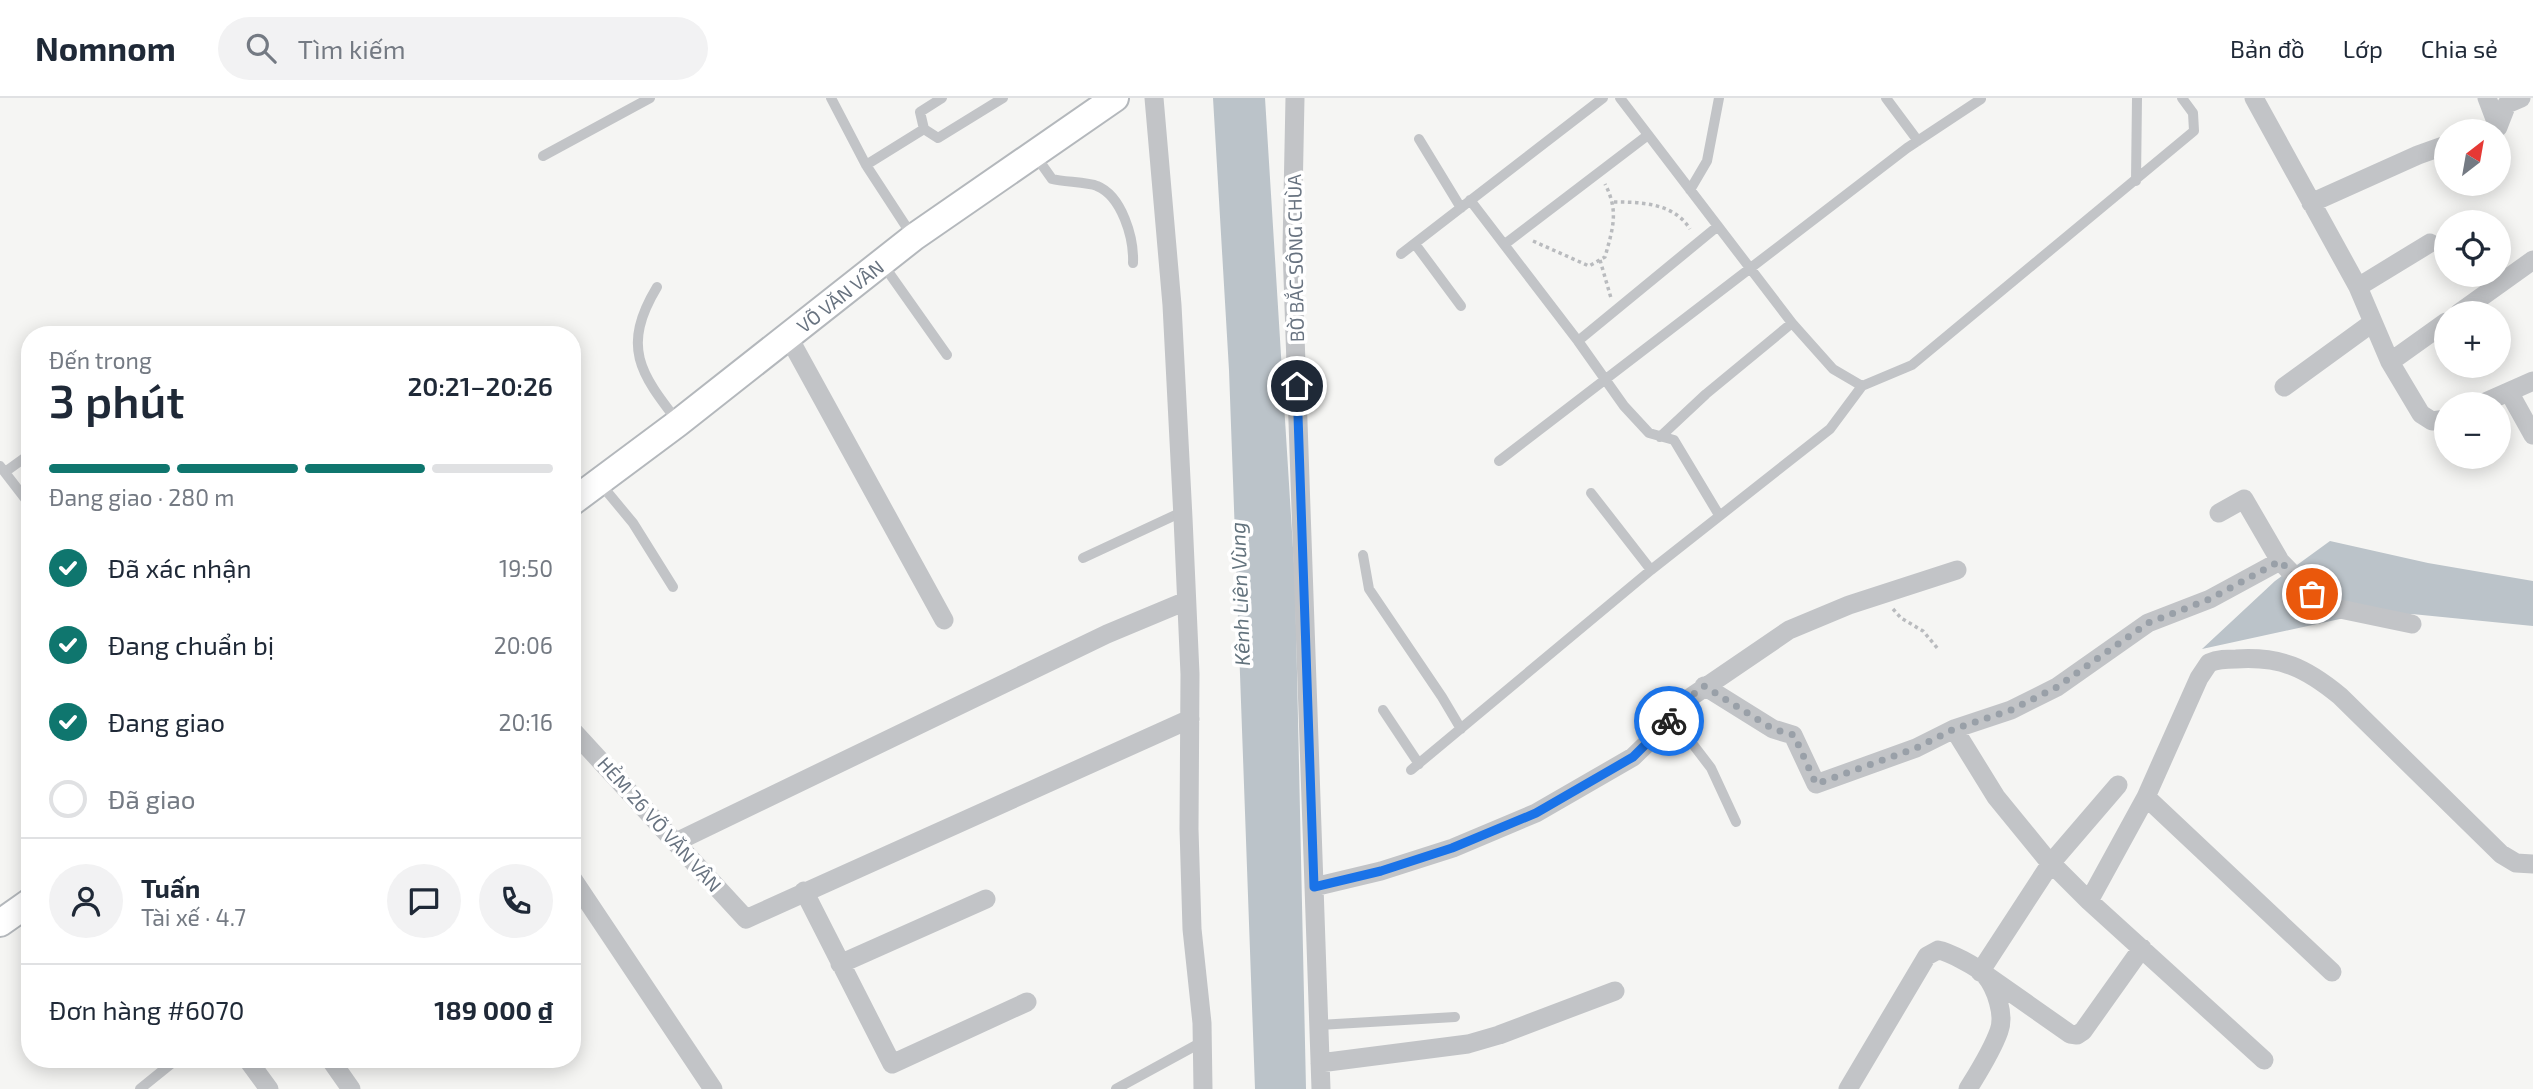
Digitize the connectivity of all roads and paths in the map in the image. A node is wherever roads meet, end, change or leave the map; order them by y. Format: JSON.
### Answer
{"nodes":[{"id":1,"x":650,"y":98,"type":"edge"},
{"id":2,"x":831,"y":98,"type":"edge"},
{"id":3,"x":942,"y":98,"type":"edge"},
{"id":4,"x":1003,"y":98,"type":"edge"},
{"id":5,"x":1115,"y":98,"type":"edge"},
{"id":6,"x":1154,"y":98,"type":"edge"},
{"id":7,"x":1295,"y":98,"type":"edge"},
{"id":8,"x":1603,"y":98,"type":"edge"},
{"id":9,"x":1619,"y":98,"type":"edge"},
{"id":10,"x":1719,"y":98,"type":"edge"},
{"id":11,"x":1886,"y":98,"type":"edge"},
{"id":12,"x":2137,"y":98,"type":"edge"},
{"id":13,"x":2182,"y":98,"type":"edge"},
{"id":14,"x":2254,"y":98,"type":"edge"},
{"id":15,"x":2487,"y":98,"type":"edge"},
{"id":16,"x":2521,"y":98,"type":"edge"},
{"id":17,"x":1981,"y":99,"type":"edge"},
{"id":18,"x":2490,"y":119,"type":"edge"},
{"id":19,"x":2498,"y":119,"type":"edge"},
{"id":20,"x":924,"y":129,"type":"junction"},
{"id":21,"x":1648,"y":135,"type":"junction"},
{"id":22,"x":1419,"y":139,"type":"dead end"},
{"id":23,"x":1918,"y":141,"type":"junction"},
{"id":24,"x":2434,"y":150,"type":"edge"},
{"id":25,"x":1035,"y":155,"type":"junction"},
{"id":26,"x":543,"y":156,"type":"dead end"},
{"id":27,"x":866,"y":164,"type":"junction"},
{"id":28,"x":1599,"y":173,"type":"junction"},
{"id":29,"x":2136,"y":181,"type":"junction"},
{"id":30,"x":1690,"y":190,"type":"junction"},
{"id":31,"x":1470,"y":200,"type":"junction"},
{"id":32,"x":1614,"y":202,"type":"junction"},
{"id":33,"x":2311,"y":203,"type":"junction"},
{"id":34,"x":1461,"y":208,"type":"junction"},
{"id":35,"x":1718,"y":226,"type":"junction"},
{"id":36,"x":1521,"y":232,"type":"junction"},
{"id":37,"x":914,"y":237,"type":"junction"},
{"id":38,"x":1699,"y":242,"type":"junction"},
{"id":39,"x":2430,"y":243,"type":"dead end"},
{"id":40,"x":1415,"y":244,"type":"junction"},
{"id":41,"x":1505,"y":244,"type":"junction"},
{"id":42,"x":1401,"y":254,"type":"dead end"},
{"id":43,"x":1600,"y":260,"type":"junction"},
{"id":44,"x":2533,"y":260,"type":"edge"},
{"id":45,"x":881,"y":262,"type":"junction"},
{"id":46,"x":1133,"y":262,"type":"dead end"},
{"id":47,"x":1750,"y":267,"type":"junction"},
{"id":48,"x":657,"y":287,"type":"dead end"},
{"id":49,"x":2358,"y":287,"type":"junction"},
{"id":50,"x":2476,"y":301,"type":"edge"},
{"id":51,"x":1461,"y":306,"type":"dead end"},
{"id":52,"x":1617,"y":309,"type":"junction"},
{"id":53,"x":1792,"y":323,"type":"junction"},
{"id":54,"x":2372,"y":323,"type":"junction"},
{"id":55,"x":2434,"y":331,"type":"edge"},
{"id":56,"x":788,"y":336,"type":"junction"},
{"id":57,"x":1578,"y":341,"type":"junction"},
{"id":58,"x":947,"y":355,"type":"dead end"},
{"id":59,"x":2390,"y":362,"type":"junction"},
{"id":60,"x":1605,"y":377,"type":"junction"},
{"id":61,"x":2533,"y":381,"type":"edge"},
{"id":62,"x":1862,"y":386,"type":"junction"},
{"id":63,"x":2284,"y":387,"type":"dead end"},
{"id":64,"x":2509,"y":392,"type":"edge"},
{"id":65,"x":2511,"y":396,"type":"edge"},
{"id":66,"x":2434,"y":421,"type":"edge"},
{"id":67,"x":678,"y":423,"type":"junction"},
{"id":68,"x":2533,"y":435,"type":"edge"},
{"id":69,"x":1660,"y":437,"type":"junction"},
{"id":70,"x":21,"y":459,"type":"edge"},
{"id":71,"x":1499,"y":461,"type":"dead end"},
{"id":72,"x":3,"y":469,"type":"edge"},
{"id":73,"x":599,"y":482,"type":"junction"},
{"id":74,"x":21,"y":493,"type":"edge"},
{"id":75,"x":1591,"y":493,"type":"dead end"},
{"id":76,"x":581,"y":495,"type":"edge"},
{"id":77,"x":1182,"y":512,"type":"junction"},
{"id":78,"x":2219,"y":513,"type":"dead end"},
{"id":79,"x":1720,"y":515,"type":"junction"},
{"id":80,"x":1363,"y":555,"type":"dead end"},
{"id":81,"x":1083,"y":558,"type":"dead end"},
{"id":82,"x":2280,"y":561,"type":"junction"},
{"id":83,"x":1651,"y":570,"type":"junction"},
{"id":84,"x":1957,"y":570,"type":"dead end"},
{"id":85,"x":673,"y":587,"type":"dead end"},
{"id":86,"x":1891,"y":592,"type":"junction"},
{"id":87,"x":1186,"y":601,"type":"junction"},
{"id":88,"x":944,"y":620,"type":"dead end"},
{"id":89,"x":2412,"y":624,"type":"dead end"},
{"id":90,"x":1939,"y":650,"type":"dead end"},
{"id":91,"x":1704,"y":686,"type":"junction"},
{"id":92,"x":1384,"y":710,"type":"dead end"},
{"id":93,"x":1671,"y":717,"type":"junction"},
{"id":94,"x":1190,"y":719,"type":"junction"},
{"id":95,"x":1461,"y":729,"type":"junction"},
{"id":96,"x":1954,"y":729,"type":"junction"},
{"id":97,"x":581,"y":740,"type":"edge"},
{"id":98,"x":2118,"y":785,"type":"dead end"},
{"id":99,"x":2146,"y":797,"type":"junction"},
{"id":100,"x":1736,"y":821,"type":"dead end"},
{"id":101,"x":676,"y":842,"type":"junction"},
{"id":102,"x":2052,"y":863,"type":"junction"},
{"id":103,"x":2533,"y":864,"type":"edge"},
{"id":104,"x":1314,"y":887,"type":"junction"},
{"id":105,"x":581,"y":891,"type":"edge"},
{"id":106,"x":804,"y":891,"type":"junction"},
{"id":107,"x":985,"y":899,"type":"dead end"},
{"id":108,"x":2089,"y":901,"type":"junction"},
{"id":109,"x":21,"y":908,"type":"edge"},
{"id":110,"x":0,"y":923,"type":"edge"},
{"id":111,"x":2142,"y":948,"type":"junction"},
{"id":112,"x":840,"y":964,"type":"junction"},
{"id":113,"x":2332,"y":972,"type":"dead end"},
{"id":114,"x":1982,"y":973,"type":"junction"},
{"id":115,"x":1615,"y":991,"type":"dead end"},
{"id":116,"x":1027,"y":1002,"type":"dead end"},
{"id":117,"x":1455,"y":1017,"type":"dead end"},
{"id":118,"x":1319,"y":1025,"type":"junction"},
{"id":119,"x":1202,"y":1042,"type":"junction"},
{"id":120,"x":2264,"y":1060,"type":"dead end"},
{"id":121,"x":1320,"y":1063,"type":"junction"},
{"id":122,"x":166,"y":1068,"type":"edge"},
{"id":123,"x":254,"y":1068,"type":"edge"},
{"id":124,"x":336,"y":1068,"type":"edge"},
{"id":125,"x":140,"y":1089,"type":"edge"},
{"id":126,"x":269,"y":1089,"type":"edge"},
{"id":127,"x":351,"y":1089,"type":"edge"},
{"id":128,"x":713,"y":1089,"type":"edge"},
{"id":129,"x":1116,"y":1089,"type":"edge"},
{"id":130,"x":1203,"y":1089,"type":"edge"},
{"id":131,"x":1321,"y":1089,"type":"edge"},
{"id":132,"x":1848,"y":1089,"type":"edge"},
{"id":133,"x":1968,"y":1089,"type":"edge"}],
"edges":[{"from":1,"to":26,"type":"lane"},
{"from":2,"to":27,"type":"lane"},
{"from":3,"to":20,"type":"lane"},
{"from":4,"to":20,"type":"lane"},
{"from":5,"to":25,"type":"street","name":"VÕ VĂN VÂN"},
{"from":6,"to":77,"type":"street"},
{"from":7,"to":104,"type":"street","name":"BỜ BẮC SÔNG CHÙA"},
{"from":8,"to":31,"type":"lane"},
{"from":9,"to":21,"type":"lane"},
{"from":10,"to":30,"type":"lane"},
{"from":11,"to":23,"type":"lane"},
{"from":12,"to":29,"type":"lane"},
{"from":13,"to":29,"type":"lane"},
{"from":14,"to":33,"type":"street"},
{"from":15,"to":18,"type":"street"},
{"from":16,"to":19,"type":"street"},
{"from":17,"to":23,"type":"lane"},
{"from":20,"to":27,"type":"lane"},
{"from":21,"to":28,"type":"lane"},
{"from":21,"to":30,"type":"lane"},
{"from":22,"to":34,"type":"lane"},
{"from":23,"to":47,"type":"lane"},
{"from":24,"to":33,"type":"street"},
{"from":25,"to":37,"type":"street","name":"VÕ VĂN VÂN"},
{"from":25,"to":46,"type":"lane"},
{"from":27,"to":37,"type":"lane"},
{"from":28,"to":32,"type":"path"},
{"from":28,"to":36,"type":"lane"},
{"from":29,"to":62,"type":"lane"},
{"from":30,"to":35,"type":"lane"},
{"from":31,"to":34,"type":"lane"},
{"from":31,"to":41,"type":"lane"},
{"from":32,"to":38,"type":"path"},
{"from":32,"to":43,"type":"path"},
{"from":33,"to":49,"type":"street"},
{"from":34,"to":40,"type":"lane"},
{"from":35,"to":38,"type":"lane"},
{"from":35,"to":47,"type":"lane"},
{"from":36,"to":41,"type":"lane"},
{"from":36,"to":43,"type":"path"},
{"from":37,"to":45,"type":"street","name":"VÕ VĂN VÂN"},
{"from":38,"to":52,"type":"lane"},
{"from":39,"to":49,"type":"street"},
{"from":40,"to":42,"type":"lane"},
{"from":40,"to":51,"type":"lane"},
{"from":41,"to":57,"type":"lane"},
{"from":43,"to":52,"type":"path"},
{"from":44,"to":50,"type":"street"},
{"from":45,"to":56,"type":"street","name":"VÕ VĂN VÂN"},
{"from":45,"to":58,"type":"lane"},
{"from":47,"to":53,"type":"lane"},
{"from":47,"to":60,"type":"lane"},
{"from":48,"to":67,"type":"lane"},
{"from":49,"to":54,"type":"street"},
{"from":52,"to":57,"type":"lane"},
{"from":53,"to":62,"type":"lane"},
{"from":53,"to":69,"type":"lane"},
{"from":54,"to":59,"type":"street"},
{"from":54,"to":63,"type":"street"},
{"from":55,"to":59,"type":"street"},
{"from":56,"to":67,"type":"street","name":"VÕ VĂN VÂN"},
{"from":56,"to":88,"type":"street"},
{"from":57,"to":60,"type":"lane"},
{"from":59,"to":66,"type":"street"},
{"from":60,"to":69,"type":"lane"},
{"from":60,"to":71,"type":"lane"},
{"from":61,"to":64,"type":"street"},
{"from":62,"to":79,"type":"lane"},
{"from":65,"to":68,"type":"street"},
{"from":67,"to":73,"type":"street","name":"VÕ VĂN VÂN"},
{"from":69,"to":79,"type":"lane"},
{"from":70,"to":72,"type":"lane"},
{"from":72,"to":74,"type":"lane"},
{"from":73,"to":76,"type":"street","name":"VÕ VĂN VÂN"},
{"from":73,"to":85,"type":"lane"},
{"from":75,"to":83,"type":"lane"},
{"from":77,"to":81,"type":"lane"},
{"from":77,"to":87,"type":"street"},
{"from":78,"to":82,"type":"street"},
{"from":79,"to":83,"type":"lane"},
{"from":80,"to":95,"type":"lane"},
{"from":82,"to":89,"type":"street"},
{"from":82,"to":96,"type":"street"},
{"from":83,"to":95,"type":"lane"},
{"from":84,"to":86,"type":"street"},
{"from":86,"to":90,"type":"path"},
{"from":86,"to":91,"type":"street"},
{"from":87,"to":94,"type":"street"},
{"from":87,"to":101,"type":"street"},
{"from":91,"to":93,"type":"street"},
{"from":91,"to":96,"type":"street"},
{"from":92,"to":95,"type":"lane"},
{"from":93,"to":100,"type":"lane"},
{"from":93,"to":104,"type":"street"},
{"from":94,"to":106,"type":"street"},
{"from":94,"to":119,"type":"street"},
{"from":96,"to":102,"type":"street"},
{"from":97,"to":101,"type":"street","name":"HẺM 26 VÕ VĂN VÂN"},
{"from":98,"to":102,"type":"street"},
{"from":99,"to":103,"type":"street"},
{"from":99,"to":108,"type":"street"},
{"from":99,"to":113,"type":"street"},
{"from":101,"to":106,"type":"street","name":"HẺM 26 VÕ VĂN VÂN"},
{"from":102,"to":108,"type":"street"},
{"from":102,"to":114,"type":"street"},
{"from":104,"to":118,"type":"street","name":"BỜ BẮC SÔNG CHÙA"},
{"from":105,"to":128,"type":"street"},
{"from":106,"to":112,"type":"street"},
{"from":107,"to":112,"type":"street"},
{"from":108,"to":111,"type":"street"},
{"from":109,"to":110,"type":"street"},
{"from":111,"to":114,"type":"street"},
{"from":111,"to":120,"type":"street"},
{"from":112,"to":116,"type":"street"},
{"from":114,"to":132,"type":"street"},
{"from":114,"to":133,"type":"street"},
{"from":115,"to":121,"type":"street"},
{"from":117,"to":118,"type":"lane"},
{"from":118,"to":121,"type":"street","name":"BỜ BẮC SÔNG CHÙA"},
{"from":119,"to":129,"type":"lane"},
{"from":119,"to":130,"type":"street"},
{"from":121,"to":131,"type":"street","name":"BỜ BẮC SÔNG CHÙA"},
{"from":122,"to":125,"type":"lane"},
{"from":123,"to":126,"type":"street"},
{"from":124,"to":127,"type":"street"}]}
